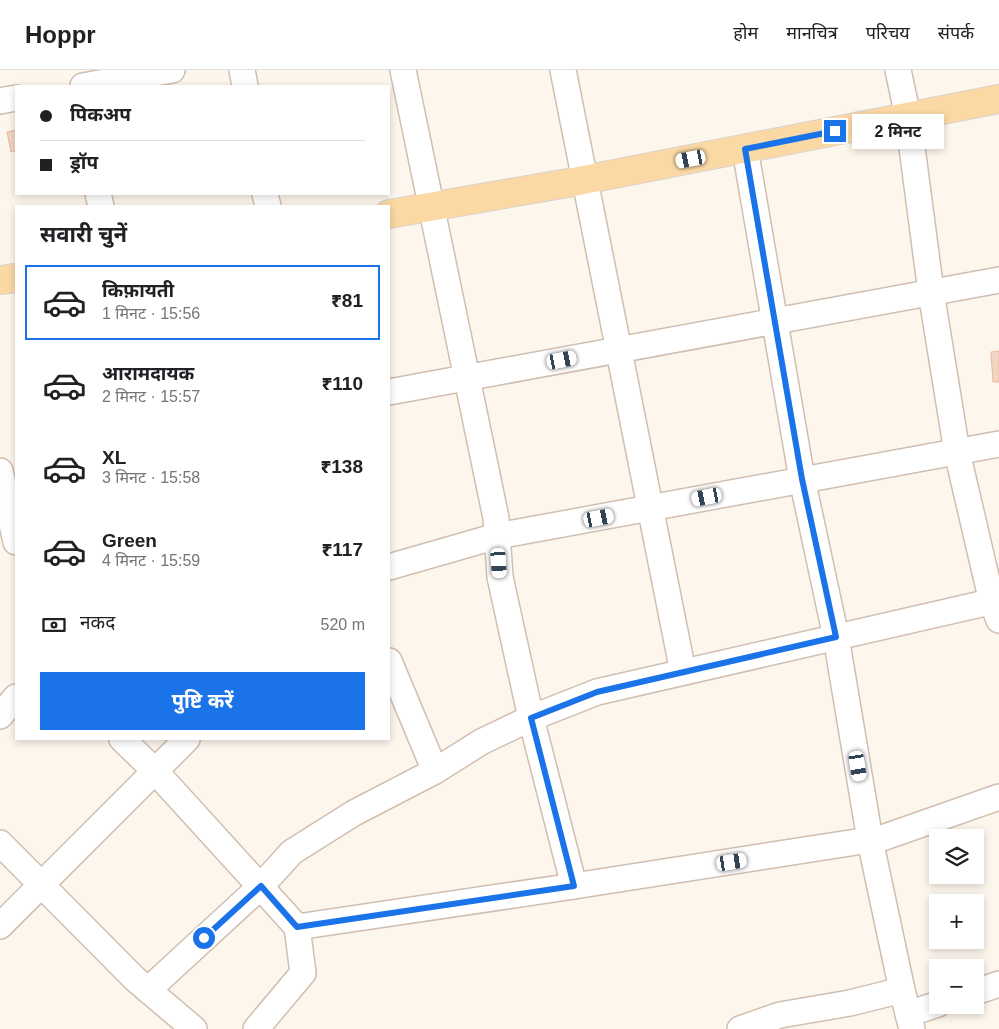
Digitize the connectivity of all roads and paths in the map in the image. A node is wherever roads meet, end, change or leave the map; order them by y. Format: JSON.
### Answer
{"nodes":[{"id":1,"x":72,"y":70,"type":"edge"},
{"id":2,"x":172,"y":70,"type":"edge"},
{"id":3,"x":242,"y":70,"type":"edge"},
{"id":4,"x":403,"y":70,"type":"edge"},
{"id":5,"x":563,"y":70,"type":"edge"},
{"id":6,"x":898,"y":70,"type":"edge"},
{"id":7,"x":75,"y":85,"type":"edge"},
{"id":8,"x":89,"y":85,"type":"edge"},
{"id":9,"x":245,"y":85,"type":"edge"},
{"id":10,"x":15,"y":98,"type":"edge"},
{"id":11,"x":999,"y":99,"type":"edge"},
{"id":12,"x":0,"y":101,"type":"edge"},
{"id":13,"x":908,"y":116,"type":"junction"},
{"id":14,"x":745,"y":149,"type":"junction"},
{"id":15,"x":584,"y":180,"type":"junction"},
{"id":16,"x":433,"y":206,"type":"junction"},
{"id":17,"x":390,"y":214,"type":"edge"},
{"id":18,"x":15,"y":278,"type":"edge"},
{"id":19,"x":0,"y":280,"type":"edge"},
{"id":20,"x":999,"y":280,"type":"edge"},
{"id":21,"x":931,"y":292,"type":"junction"},
{"id":22,"x":776,"y":321,"type":"junction"},
{"id":23,"x":618,"y":350,"type":"junction"},
{"id":24,"x":467,"y":378,"type":"junction"},
{"id":25,"x":390,"y":392,"type":"edge"},
{"id":26,"x":999,"y":444,"type":"edge"},
{"id":27,"x":957,"y":452,"type":"junction"},
{"id":28,"x":15,"y":462,"type":"edge"},
{"id":29,"x":0,"y":465,"type":"edge"},
{"id":30,"x":0,"y":471,"type":"edge"},
{"id":31,"x":802,"y":479,"type":"junction"},
{"id":32,"x":650,"y":508,"type":"junction"},
{"id":33,"x":497,"y":536,"type":"junction"},
{"id":34,"x":15,"y":538,"type":"edge"},
{"id":35,"x":390,"y":567,"type":"edge"},
{"id":36,"x":997,"y":608,"type":"edge"},
{"id":37,"x":836,"y":637,"type":"junction"},
{"id":38,"x":390,"y":663,"type":"edge"},
{"id":39,"x":683,"y":672,"type":"junction"},
{"id":40,"x":15,"y":699,"type":"edge"},
{"id":41,"x":0,"y":716,"type":"edge"},
{"id":42,"x":531,"y":718,"type":"junction"},
{"id":43,"x":123,"y":740,"type":"edge"},
{"id":44,"x":186,"y":740,"type":"edge"},
{"id":45,"x":155,"y":771,"type":"junction"},
{"id":46,"x":435,"y":771,"type":"junction"},
{"id":47,"x":999,"y":797,"type":"edge"},
{"id":48,"x":870,"y":840,"type":"junction"},
{"id":49,"x":0,"y":843,"type":"edge"},
{"id":50,"x":40,"y":884,"type":"junction"},
{"id":51,"x":261,"y":886,"type":"junction"},
{"id":52,"x":574,"y":886,"type":"junction"},
{"id":53,"x":0,"y":926,"type":"edge"},
{"id":54,"x":297,"y":927,"type":"junction"},
{"id":55,"x":999,"y":984,"type":"edge"},
{"id":56,"x":984,"y":989,"type":"edge"},
{"id":57,"x":148,"y":990,"type":"junction"},
{"id":58,"x":902,"y":990,"type":"junction"},
{"id":59,"x":929,"y":1010,"type":"edge"},
{"id":60,"x":910,"y":1022,"type":"edge"},
{"id":61,"x":194,"y":1029,"type":"edge"},
{"id":62,"x":256,"y":1029,"type":"edge"},
{"id":63,"x":740,"y":1029,"type":"edge"}],
"edges":[{"from":1,"to":7,"type":"street"},
{"from":2,"to":8,"type":"street"},
{"from":3,"to":9,"type":"street"},
{"from":4,"to":16,"type":"street"},
{"from":5,"to":15,"type":"street"},
{"from":6,"to":13,"type":"street"},
{"from":10,"to":12,"type":"street"},
{"from":11,"to":13,"type":"main road"},
{"from":13,"to":14,"type":"main road"},
{"from":13,"to":21,"type":"street"},
{"from":14,"to":15,"type":"main road"},
{"from":14,"to":22,"type":"street"},
{"from":15,"to":16,"type":"main road"},
{"from":15,"to":23,"type":"street"},
{"from":16,"to":17,"type":"main road"},
{"from":16,"to":24,"type":"street"},
{"from":18,"to":19,"type":"main road"},
{"from":20,"to":21,"type":"street"},
{"from":21,"to":22,"type":"street"},
{"from":21,"to":27,"type":"street"},
{"from":22,"to":23,"type":"street"},
{"from":22,"to":31,"type":"street"},
{"from":23,"to":24,"type":"street"},
{"from":23,"to":32,"type":"street"},
{"from":24,"to":25,"type":"street"},
{"from":24,"to":33,"type":"street"},
{"from":26,"to":27,"type":"street"},
{"from":27,"to":31,"type":"street"},
{"from":27,"to":36,"type":"street"},
{"from":28,"to":29,"type":"street"},
{"from":30,"to":34,"type":"street"},
{"from":31,"to":32,"type":"street"},
{"from":31,"to":37,"type":"street"},
{"from":32,"to":33,"type":"street"},
{"from":32,"to":39,"type":"street"},
{"from":33,"to":35,"type":"street"},
{"from":33,"to":42,"type":"street"},
{"from":36,"to":37,"type":"street"},
{"from":37,"to":39,"type":"street"},
{"from":37,"to":48,"type":"street"},
{"from":38,"to":46,"type":"street"},
{"from":39,"to":42,"type":"street"},
{"from":40,"to":41,"type":"street"},
{"from":42,"to":46,"type":"street"},
{"from":42,"to":52,"type":"street"},
{"from":43,"to":45,"type":"street"},
{"from":44,"to":45,"type":"street"},
{"from":45,"to":50,"type":"street"},
{"from":45,"to":51,"type":"street"},
{"from":46,"to":51,"type":"street"},
{"from":47,"to":48,"type":"street"},
{"from":48,"to":52,"type":"street"},
{"from":48,"to":58,"type":"street"},
{"from":49,"to":50,"type":"street"},
{"from":50,"to":53,"type":"street"},
{"from":50,"to":57,"type":"street"},
{"from":51,"to":54,"type":"street"},
{"from":51,"to":57,"type":"street"},
{"from":52,"to":54,"type":"street"},
{"from":54,"to":62,"type":"street"},
{"from":55,"to":56,"type":"street"},
{"from":57,"to":61,"type":"street"},
{"from":58,"to":60,"type":"street"},
{"from":58,"to":63,"type":"street"},
{"from":59,"to":60,"type":"street"}]}
